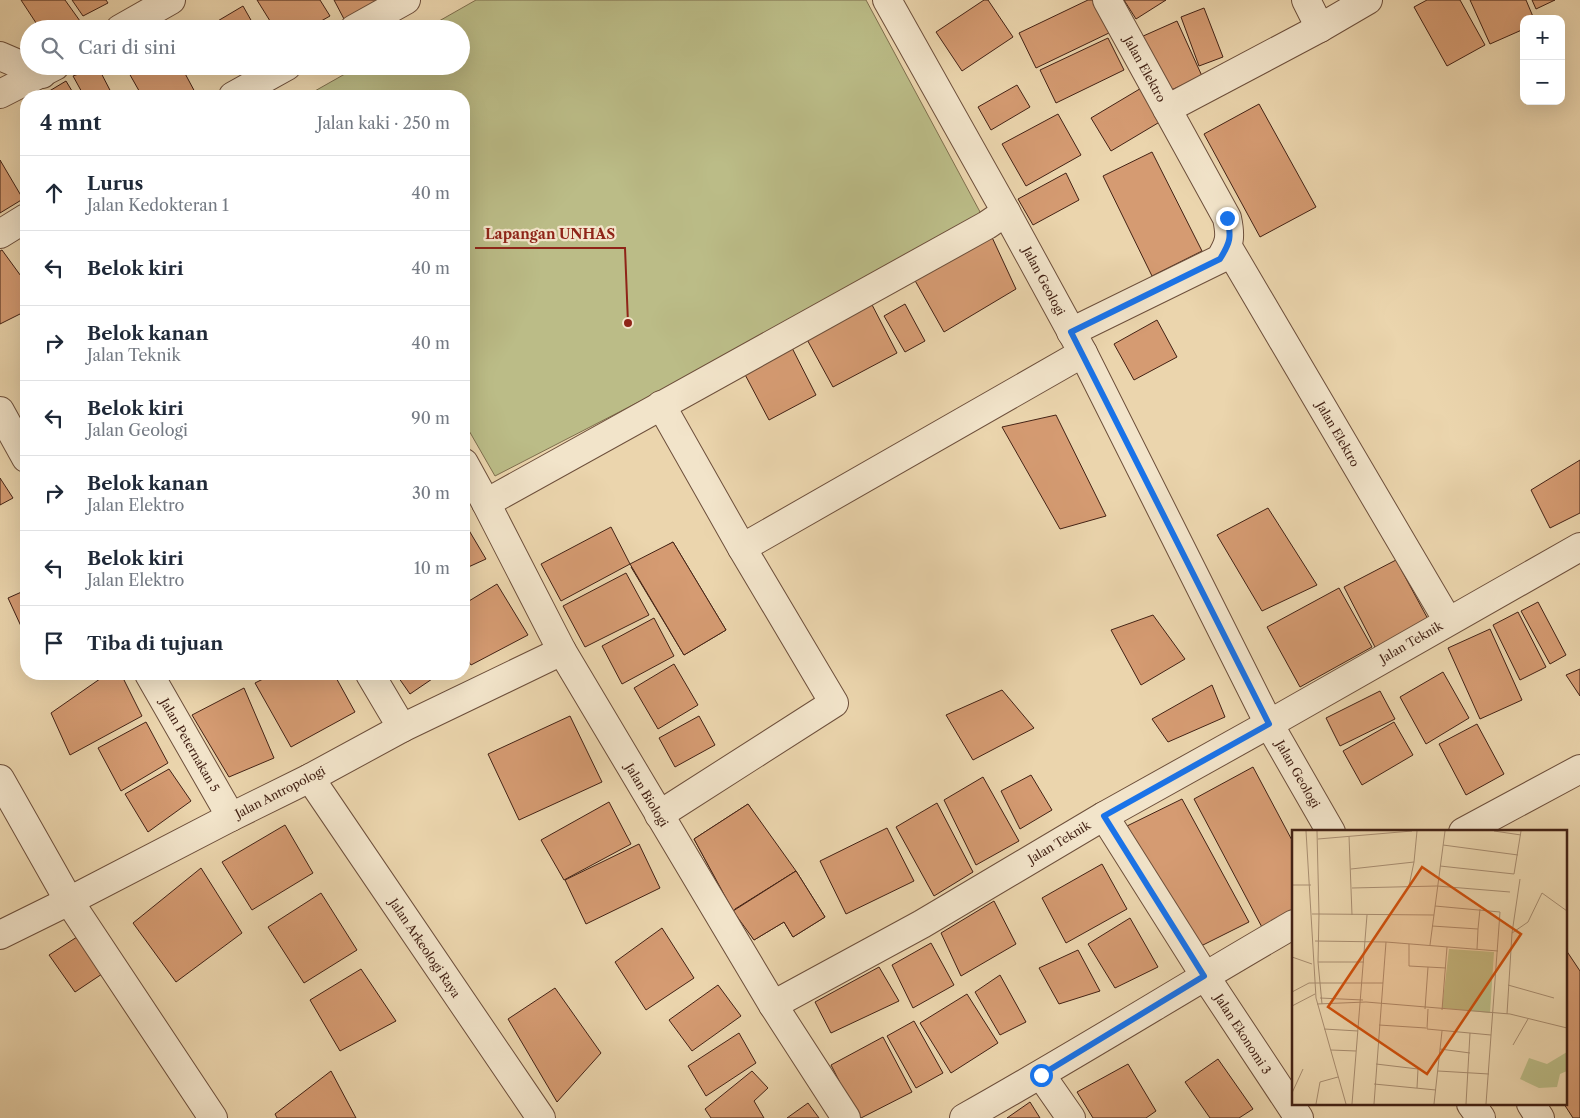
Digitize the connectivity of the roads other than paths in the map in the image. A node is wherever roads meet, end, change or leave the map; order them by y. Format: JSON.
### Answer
{"nodes":[{"id":1,"x":171,"y":0,"type":"edge"},
{"id":2,"x":406,"y":0,"type":"edge"},
{"id":3,"x":887,"y":0,"type":"edge"},
{"id":4,"x":1107,"y":0,"type":"edge"},
{"id":5,"x":1306,"y":0,"type":"edge"},
{"id":6,"x":1368,"y":0,"type":"edge"},
{"id":7,"x":136,"y":20,"type":"edge"},
{"id":8,"x":370,"y":20,"type":"edge"},
{"id":9,"x":1320,"y":28,"type":"junction"},
{"id":10,"x":0,"y":56,"type":"edge"},
{"id":11,"x":20,"y":62,"type":"edge"},
{"id":12,"x":38,"y":75,"type":"edge"},
{"id":13,"x":273,"y":75,"type":"edge"},
{"id":14,"x":250,"y":90,"type":"edge"},
{"id":15,"x":0,"y":94,"type":"edge"},
{"id":16,"x":1167,"y":109,"type":"junction"},
{"id":17,"x":1006,"y":212,"type":"junction"},
{"id":18,"x":20,"y":222,"type":"edge"},
{"id":19,"x":0,"y":234,"type":"edge"},
{"id":20,"x":1228,"y":247,"type":"junction"},
{"id":21,"x":1077,"y":342,"type":"junction"},
{"id":22,"x":661,"y":405,"type":"junction"},
{"id":23,"x":0,"y":411,"type":"edge"},
{"id":24,"x":20,"y":445,"type":"edge"},
{"id":25,"x":470,"y":474,"type":"edge"},
{"id":26,"x":486,"y":503,"type":"junction"},
{"id":27,"x":1580,"y":547,"type":"edge"},
{"id":28,"x":742,"y":548,"type":"junction"},
{"id":29,"x":1448,"y":621,"type":"junction"},
{"id":30,"x":562,"y":651,"type":"junction"},
{"id":31,"x":152,"y":680,"type":"edge"},
{"id":32,"x":374,"y":680,"type":"edge"},
{"id":33,"x":1269,"y":724,"type":"junction"},
{"id":34,"x":402,"y":728,"type":"junction"},
{"id":35,"x":1580,"y":769,"type":"edge"},
{"id":36,"x":310,"y":778,"type":"junction"},
{"id":37,"x":0,"y":779,"type":"edge"},
{"id":38,"x":659,"y":814,"type":"junction"},
{"id":39,"x":1104,"y":816,"type":"junction"},
{"id":40,"x":231,"y":817,"type":"junction"},
{"id":41,"x":1329,"y":830,"type":"edge"},
{"id":42,"x":1467,"y":830,"type":"edge"},
{"id":43,"x":70,"y":901,"type":"junction"},
{"id":44,"x":1292,"y":925,"type":"edge"},
{"id":45,"x":0,"y":935,"type":"edge"},
{"id":46,"x":1204,"y":976,"type":"junction"},
{"id":47,"x":772,"y":1005,"type":"junction"},
{"id":48,"x":1041,"y":1075,"type":"junction"},
{"id":49,"x":1472,"y":1106,"type":"edge"},
{"id":50,"x":1533,"y":1106,"type":"edge"},
{"id":51,"x":211,"y":1117,"type":"edge"},
{"id":52,"x":541,"y":1118,"type":"edge"},
{"id":53,"x":846,"y":1118,"type":"edge"},
{"id":54,"x":964,"y":1118,"type":"edge"},
{"id":55,"x":1071,"y":1118,"type":"edge"},
{"id":56,"x":1299,"y":1118,"type":"edge"},
{"id":57,"x":1481,"y":1118,"type":"edge"},
{"id":58,"x":1540,"y":1118,"type":"edge"}],
"edges":[{"from":1,"to":7,"type":"street"},
{"from":2,"to":8,"type":"street"},
{"from":3,"to":17,"type":"street","name":"Jalan Geologi"},
{"from":4,"to":16,"type":"street","name":"Jalan Elektro"},
{"from":5,"to":9,"type":"street"},
{"from":6,"to":9,"type":"street"},
{"from":9,"to":16,"type":"street"},
{"from":10,"to":11,"type":"street"},
{"from":12,"to":15,"type":"street"},
{"from":13,"to":14,"type":"street"},
{"from":16,"to":20,"type":"street","name":"Jalan Elektro"},
{"from":17,"to":21,"type":"street","name":"Jalan Geologi"},
{"from":17,"to":22,"type":"street"},
{"from":18,"to":19,"type":"street"},
{"from":20,"to":21,"type":"street"},
{"from":20,"to":29,"type":"street","name":"Jalan Elektro"},
{"from":21,"to":28,"type":"street"},
{"from":21,"to":33,"type":"street","name":"Jalan Geologi"},
{"from":22,"to":26,"type":"street"},
{"from":22,"to":28,"type":"street"},
{"from":23,"to":24,"type":"street"},
{"from":25,"to":26,"type":"street","name":"Jalan Biologi"},
{"from":26,"to":30,"type":"street","name":"Jalan Biologi"},
{"from":27,"to":29,"type":"street","name":"Jalan Teknik"},
{"from":28,"to":38,"type":"street"},
{"from":29,"to":33,"type":"street","name":"Jalan Teknik"},
{"from":30,"to":34,"type":"street","name":"Jalan Antropologi"},
{"from":30,"to":38,"type":"street","name":"Jalan Biologi"},
{"from":31,"to":40,"type":"street","name":"Jalan Peternakan 5"},
{"from":32,"to":34,"type":"street"},
{"from":33,"to":39,"type":"street","name":"Jalan Teknik"},
{"from":33,"to":41,"type":"street","name":"Jalan Geologi"},
{"from":34,"to":36,"type":"street","name":"Jalan Antropologi"},
{"from":35,"to":42,"type":"street"},
{"from":36,"to":40,"type":"street","name":"Jalan Antropologi"},
{"from":36,"to":52,"type":"street","name":"Jalan Arkeologi Raya"},
{"from":37,"to":43,"type":"street"},
{"from":38,"to":47,"type":"street","name":"Jalan Biologi"},
{"from":39,"to":46,"type":"street","name":"Jalan Ekonomi 3"},
{"from":39,"to":47,"type":"street","name":"Jalan Teknik"},
{"from":40,"to":43,"type":"street","name":"Jalan Antropologi"},
{"from":43,"to":45,"type":"street","name":"Jalan Antropologi"},
{"from":43,"to":51,"type":"street"},
{"from":44,"to":46,"type":"street"},
{"from":46,"to":48,"type":"street"},
{"from":46,"to":56,"type":"street","name":"Jalan Ekonomi 3"},
{"from":47,"to":53,"type":"street","name":"Jalan Biologi"},
{"from":48,"to":54,"type":"street"},
{"from":48,"to":55,"type":"street"},
{"from":49,"to":57,"type":"street"},
{"from":50,"to":58,"type":"street"}]}
